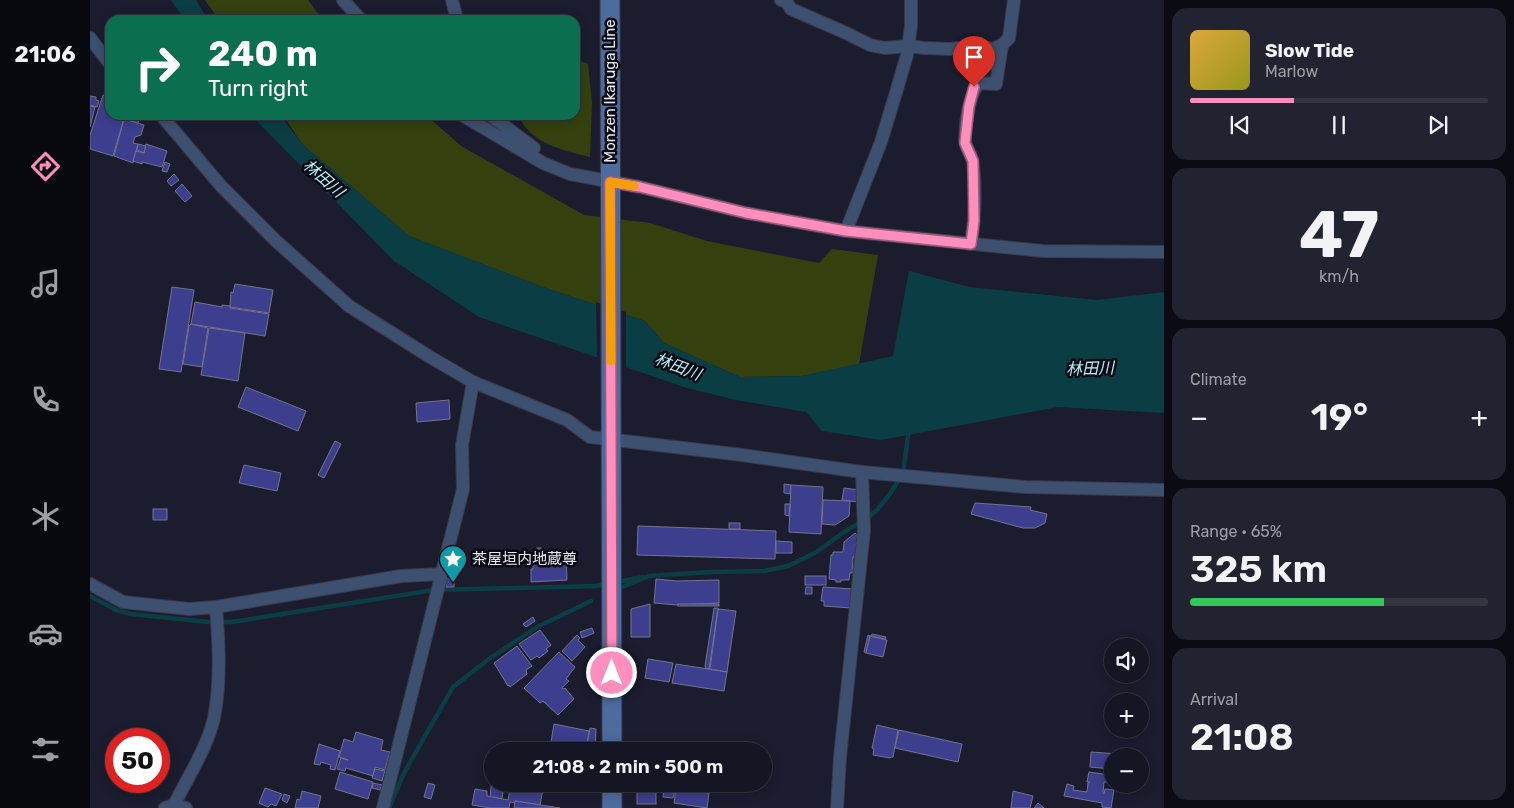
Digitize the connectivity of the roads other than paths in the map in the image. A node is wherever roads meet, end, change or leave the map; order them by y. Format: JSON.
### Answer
{"nodes":[{"id":1,"x":343,"y":0,"type":"edge"},
{"id":2,"x":452,"y":0,"type":"edge"},
{"id":3,"x":610,"y":0,"type":"edge"},
{"id":4,"x":781,"y":0,"type":"edge"},
{"id":5,"x":911,"y":0,"type":"edge"},
{"id":6,"x":1014,"y":0,"type":"edge"},
{"id":7,"x":356,"y":15,"type":"edge"},
{"id":8,"x":456,"y":15,"type":"edge"},
{"id":9,"x":90,"y":38,"type":"edge"},
{"id":10,"x":1002,"y":45,"type":"junction"},
{"id":11,"x":908,"y":46,"type":"junction"},
{"id":12,"x":105,"y":58,"type":"edge"},
{"id":13,"x":165,"y":120,"type":"edge"},
{"id":14,"x":471,"y":120,"type":"edge"},
{"id":15,"x":497,"y":120,"type":"edge"},
{"id":16,"x":544,"y":163,"type":"junction"},
{"id":17,"x":610,"y":186,"type":"junction"},
{"id":18,"x":846,"y":231,"type":"junction"},
{"id":19,"x":971,"y":244,"type":"junction"},
{"id":20,"x":1164,"y":252,"type":"edge"},
{"id":21,"x":473,"y":382,"type":"junction"},
{"id":22,"x":611,"y":436,"type":"junction"},
{"id":23,"x":862,"y":472,"type":"junction"},
{"id":24,"x":1164,"y":490,"type":"edge"},
{"id":25,"x":442,"y":574,"type":"junction"},
{"id":26,"x":90,"y":584,"type":"edge"},
{"id":27,"x":216,"y":607,"type":"junction"},
{"id":28,"x":612,"y":742,"type":"edge"},
{"id":29,"x":612,"y":792,"type":"edge"},
{"id":30,"x":175,"y":807,"type":"edge"},
{"id":31,"x":383,"y":808,"type":"edge"},
{"id":32,"x":612,"y":808,"type":"edge"},
{"id":33,"x":837,"y":808,"type":"edge"}],
"edges":[{"from":1,"to":7,"type":"street"},
{"from":2,"to":8,"type":"street"},
{"from":3,"to":17,"type":"main road","name":"Monzen Ikaruga Line"},
{"from":4,"to":11,"type":"street"},
{"from":5,"to":11,"type":"street"},
{"from":6,"to":10,"type":"street"},
{"from":9,"to":12,"type":"street"},
{"from":10,"to":11,"type":"street"},
{"from":10,"to":19,"type":"street"},
{"from":11,"to":18,"type":"street"},
{"from":13,"to":21,"type":"street"},
{"from":14,"to":16,"type":"street"},
{"from":15,"to":16,"type":"street"},
{"from":16,"to":17,"type":"street"},
{"from":17,"to":18,"type":"street"},
{"from":17,"to":22,"type":"main road","name":"Monzen Ikaruga Line"},
{"from":18,"to":19,"type":"street"},
{"from":19,"to":20,"type":"street"},
{"from":21,"to":22,"type":"street"},
{"from":21,"to":25,"type":"street"},
{"from":22,"to":23,"type":"street"},
{"from":22,"to":28,"type":"main road","name":"Monzen Ikaruga Line"},
{"from":23,"to":24,"type":"street"},
{"from":23,"to":33,"type":"street"},
{"from":25,"to":27,"type":"street"},
{"from":25,"to":31,"type":"street"},
{"from":26,"to":27,"type":"street"},
{"from":27,"to":30,"type":"street"},
{"from":29,"to":32,"type":"main road"}]}
